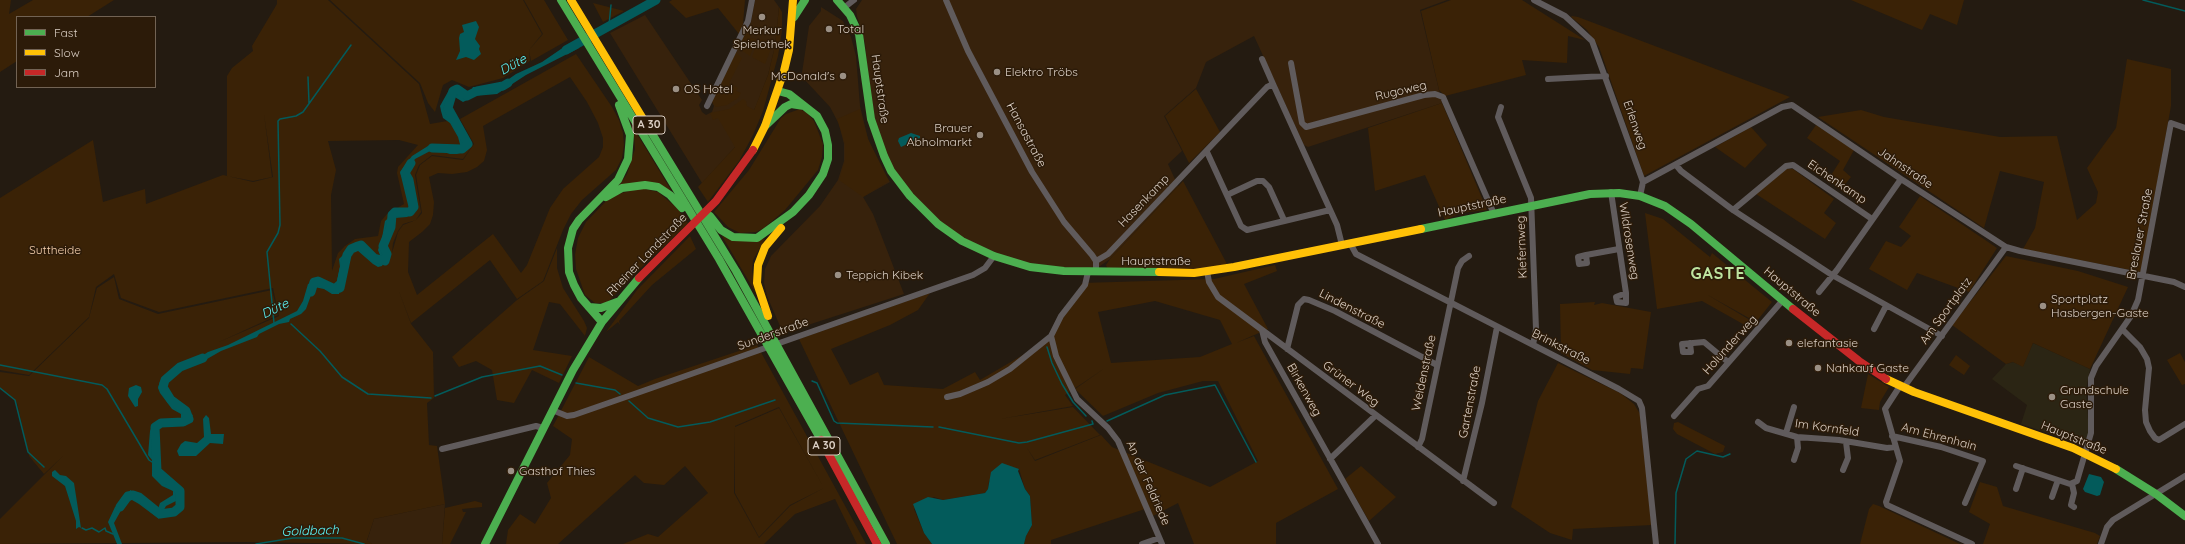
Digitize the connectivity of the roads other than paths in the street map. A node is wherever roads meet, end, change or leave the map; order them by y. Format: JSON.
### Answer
{"nodes":[{"id":1,"x":561,"y":0,"type":"edge"},
{"id":2,"x":572,"y":0,"type":"edge"},
{"id":3,"x":752,"y":0,"type":"edge"},
{"id":4,"x":793,"y":0,"type":"edge"},
{"id":5,"x":805,"y":0,"type":"edge"},
{"id":6,"x":837,"y":0,"type":"edge"},
{"id":7,"x":854,"y":0,"type":"edge"},
{"id":8,"x":946,"y":0,"type":"edge"},
{"id":9,"x":1534,"y":0,"type":"edge"},
{"id":10,"x":844,"y":6,"type":"junction"},
{"id":11,"x":793,"y":19,"type":"junction"},
{"id":12,"x":1262,"y":59,"type":"dead end"},
{"id":13,"x":1291,"y":63,"type":"dead end"},
{"id":14,"x":1606,"y":76,"type":"junction"},
{"id":15,"x":610,"y":79,"type":"junction"},
{"id":16,"x":1548,"y":79,"type":"dead end"},
{"id":17,"x":1273,"y":84,"type":"junction"},
{"id":18,"x":778,"y":91,"type":"junction"},
{"id":19,"x":707,"y":106,"type":"dead end"},
{"id":20,"x":1501,"y":107,"type":"dead end"},
{"id":21,"x":817,"y":116,"type":"junction"},
{"id":22,"x":766,"y":126,"type":"junction"},
{"id":23,"x":2185,"y":128,"type":"edge"},
{"id":24,"x":1207,"y":152,"type":"junction"},
{"id":25,"x":1676,"y":165,"type":"junction"},
{"id":26,"x":680,"y":177,"type":"junction"},
{"id":27,"x":1901,"y":179,"type":"junction"},
{"id":28,"x":1643,"y":182,"type":"junction"},
{"id":29,"x":1611,"y":192,"type":"junction"},
{"id":30,"x":1227,"y":195,"type":"junction"},
{"id":31,"x":1640,"y":196,"type":"junction"},
{"id":32,"x":593,"y":205,"type":"junction"},
{"id":33,"x":1532,"y":206,"type":"junction"},
{"id":34,"x":1330,"y":210,"type":"junction"},
{"id":35,"x":1733,"y":210,"type":"junction"},
{"id":36,"x":792,"y":212,"type":"junction"},
{"id":37,"x":1494,"y":214,"type":"junction"},
{"id":38,"x":1872,"y":219,"type":"junction"},
{"id":39,"x":1284,"y":220,"type":"junction"},
{"id":40,"x":1346,"y":244,"type":"junction"},
{"id":41,"x":2006,"y":247,"type":"junction"},
{"id":42,"x":1619,"y":249,"type":"junction"},
{"id":43,"x":1586,"y":255,"type":"dead end"},
{"id":44,"x":994,"y":256,"type":"junction"},
{"id":45,"x":1469,"y":256,"type":"dead end"},
{"id":46,"x":719,"y":259,"type":"junction"},
{"id":47,"x":1096,"y":261,"type":"junction"},
{"id":48,"x":1207,"y":271,"type":"junction"},
{"id":49,"x":1092,"y":272,"type":"junction"},
{"id":50,"x":1832,"y":275,"type":"junction"},
{"id":51,"x":2143,"y":276,"type":"junction"},
{"id":52,"x":2185,"y":287,"type":"edge"},
{"id":53,"x":1819,"y":292,"type":"dead end"},
{"id":54,"x":1626,"y":293,"type":"dead end"},
{"id":55,"x":1783,"y":300,"type":"junction"},
{"id":56,"x":617,"y":302,"type":"junction"},
{"id":57,"x":1450,"y":303,"type":"junction"},
{"id":58,"x":1886,"y":306,"type":"junction"},
{"id":59,"x":589,"y":307,"type":"junction"},
{"id":60,"x":602,"y":322,"type":"junction"},
{"id":61,"x":1497,"y":326,"type":"junction"},
{"id":62,"x":2122,"y":329,"type":"junction"},
{"id":63,"x":1262,"y":330,"type":"junction"},
{"id":64,"x":1874,"y":330,"type":"dead end"},
{"id":65,"x":1051,"y":336,"type":"junction"},
{"id":66,"x":1942,"y":336,"type":"junction"},
{"id":67,"x":1690,"y":343,"type":"dead end"},
{"id":68,"x":1533,"y":345,"type":"junction"},
{"id":69,"x":1287,"y":349,"type":"junction"},
{"id":70,"x":1728,"y":362,"type":"junction"},
{"id":71,"x":789,"y":365,"type":"junction"},
{"id":72,"x":1437,"y":365,"type":"junction"},
{"id":73,"x":1902,"y":386,"type":"junction"},
{"id":74,"x":947,"y":397,"type":"dead end"},
{"id":75,"x":1794,"y":407,"type":"dead end"},
{"id":76,"x":552,"y":410,"type":"junction"},
{"id":77,"x":1375,"y":416,"type":"junction"},
{"id":78,"x":1674,"y":416,"type":"dead end"},
{"id":79,"x":1758,"y":422,"type":"dead end"},
{"id":80,"x":2185,"y":424,"type":"edge"},
{"id":81,"x":543,"y":428,"type":"junction"},
{"id":82,"x":1786,"y":434,"type":"junction"},
{"id":83,"x":1797,"y":436,"type":"junction"},
{"id":84,"x":1892,"y":436,"type":"junction"},
{"id":85,"x":1846,"y":442,"type":"junction"},
{"id":86,"x":1418,"y":447,"type":"junction"},
{"id":87,"x":1895,"y":447,"type":"junction"},
{"id":88,"x":442,"y":450,"type":"dead end"},
{"id":89,"x":2086,"y":454,"type":"junction"},
{"id":90,"x":1330,"y":459,"type":"junction"},
{"id":91,"x":1794,"y":460,"type":"dead end"},
{"id":92,"x":2016,"y":466,"type":"dead end"},
{"id":93,"x":2023,"y":468,"type":"junction"},
{"id":94,"x":1843,"y":470,"type":"dead end"},
{"id":95,"x":2185,"y":476,"type":"edge"},
{"id":96,"x":2058,"y":480,"type":"junction"},
{"id":97,"x":1463,"y":481,"type":"junction"},
{"id":98,"x":2072,"y":484,"type":"junction"},
{"id":99,"x":2016,"y":489,"type":"dead end"},
{"id":100,"x":2156,"y":494,"type":"junction"},
{"id":101,"x":2052,"y":497,"type":"dead end"},
{"id":102,"x":1494,"y":503,"type":"dead end"},
{"id":103,"x":1965,"y":503,"type":"dead end"},
{"id":104,"x":2074,"y":507,"type":"dead end"},
{"id":105,"x":2185,"y":516,"type":"edge"},
{"id":106,"x":1161,"y":541,"type":"edge"},
{"id":107,"x":485,"y":544,"type":"edge"},
{"id":108,"x":877,"y":544,"type":"edge"},
{"id":109,"x":886,"y":544,"type":"edge"},
{"id":110,"x":1142,"y":544,"type":"edge"},
{"id":111,"x":1378,"y":544,"type":"edge"},
{"id":112,"x":1656,"y":544,"type":"edge"},
{"id":113,"x":1972,"y":544,"type":"edge"},
{"id":114,"x":2101,"y":544,"type":"edge"}],
"edges":[{"from":1,"to":15,"type":"main road","number":"A 30"},
{"from":2,"to":26,"type":"main road","number":"A 30"},
{"from":3,"to":19,"type":"street"},
{"from":4,"to":11,"type":"main road","name":"Rheiner Landstraße"},
{"from":5,"to":11,"type":"main road"},
{"from":6,"to":10,"type":"main road","name":"Hauptstraße"},
{"from":7,"to":10,"type":"street"},
{"from":8,"to":47,"type":"street","name":"Hansastraße"},
{"from":9,"to":14,"type":"street","name":"Erlenweg"},
{"from":10,"to":44,"type":"main road","name":"Hauptstraße"},
{"from":11,"to":18,"type":"main road","name":"Rheiner Landstraße"},
{"from":12,"to":17,"type":"street"},
{"from":13,"to":37,"type":"street","name":"Rugoweg"},
{"from":14,"to":16,"type":"street"},
{"from":14,"to":28,"type":"street","name":"Erlenweg"},
{"from":15,"to":32,"type":"main road"},
{"from":15,"to":46,"type":"main road","number":"A 30"},
{"from":17,"to":24,"type":"street","name":"Hasenkamp"},
{"from":17,"to":34,"type":"street"},
{"from":18,"to":21,"type":"main road"},
{"from":18,"to":22,"type":"main road","name":"Rheiner Landstraße"},
{"from":20,"to":33,"type":"street","name":"Kiefernweg"},
{"from":21,"to":22,"type":"main road"},
{"from":21,"to":36,"type":"main road"},
{"from":22,"to":56,"type":"main road","name":"Rheiner Landstraße"},
{"from":23,"to":51,"type":"street","name":"Breslauer Straße"},
{"from":24,"to":30,"type":"street"},
{"from":24,"to":47,"type":"street","name":"Hasenkamp"},
{"from":25,"to":27,"type":"street","name":"Jahnstraße"},
{"from":25,"to":28,"type":"street","name":"Jahnstraße"},
{"from":25,"to":35,"type":"street"},
{"from":26,"to":36,"type":"main road"},
{"from":26,"to":71,"type":"main road","number":"A 30"},
{"from":27,"to":38,"type":"street","name":"Eichenkamp"},
{"from":27,"to":41,"type":"street","name":"Jahnstraße"},
{"from":28,"to":31,"type":"street"},
{"from":29,"to":31,"type":"main road","name":"Hauptstraße"},
{"from":29,"to":33,"type":"main road","name":"Hauptstraße"},
{"from":29,"to":42,"type":"street","name":"Wildrosenweg"},
{"from":30,"to":39,"type":"street"},
{"from":30,"to":39,"type":"street"},
{"from":31,"to":55,"type":"main road","name":"Hauptstraße"},
{"from":32,"to":46,"type":"main road"},
{"from":32,"to":59,"type":"main road"},
{"from":33,"to":37,"type":"main road","name":"Hauptstraße"},
{"from":33,"to":68,"type":"street","name":"Kiefernweg"},
{"from":34,"to":39,"type":"street"},
{"from":34,"to":40,"type":"street"},
{"from":35,"to":38,"type":"street","name":"Eichenkamp"},
{"from":35,"to":50,"type":"street"},
{"from":36,"to":71,"type":"main road"},
{"from":37,"to":40,"type":"main road","name":"Hauptstraße"},
{"from":38,"to":50,"type":"street","name":"Eichenkamp"},
{"from":40,"to":48,"type":"main road","name":"Hauptstraße"},
{"from":40,"to":57,"type":"street","name":"Brinkstraße"},
{"from":41,"to":51,"type":"street","name":"Jahnstraße"},
{"from":41,"to":66,"type":"street","name":"Am Sportplatz"},
{"from":42,"to":43,"type":"street"},
{"from":42,"to":54,"type":"street","name":"Wildrosenweg"},
{"from":44,"to":49,"type":"main road","name":"Hauptstraße"},
{"from":44,"to":76,"type":"street","name":"Sunderstraße"},
{"from":45,"to":57,"type":"street","name":"Weidenstraße"},
{"from":46,"to":108,"type":"main road","number":"A 30"},
{"from":47,"to":49,"type":"street"},
{"from":48,"to":49,"type":"main road","name":"Hauptstraße"},
{"from":48,"to":63,"type":"street","name":"Grüner Weg"},
{"from":49,"to":65,"type":"street"},
{"from":50,"to":53,"type":"street","name":"Eichenkamp"},
{"from":50,"to":58,"type":"street"},
{"from":51,"to":52,"type":"street","name":"Jahnstraße"},
{"from":51,"to":62,"type":"street","name":"Breslauer Straße"},
{"from":55,"to":70,"type":"street","name":"Holunderweg"},
{"from":55,"to":73,"type":"main road","name":"Hauptstraße"},
{"from":56,"to":59,"type":"main road"},
{"from":56,"to":60,"type":"main road","name":"Rheiner Landstraße"},
{"from":57,"to":61,"type":"street","name":"Brinkstraße"},
{"from":57,"to":72,"type":"street","name":"Weidenstraße"},
{"from":58,"to":64,"type":"street"},
{"from":58,"to":66,"type":"street"},
{"from":59,"to":60,"type":"main road"},
{"from":60,"to":76,"type":"main road","name":"Rheiner Landstraße"},
{"from":61,"to":68,"type":"street","name":"Brinkstraße"},
{"from":61,"to":97,"type":"street","name":"Gartenstraße"},
{"from":62,"to":80,"type":"street"},
{"from":62,"to":89,"type":"street","name":"Breslauer Straße"},
{"from":63,"to":69,"type":"street","name":"Grüner Weg"},
{"from":63,"to":90,"type":"street","name":"Birkenweg"},
{"from":65,"to":74,"type":"street"},
{"from":65,"to":106,"type":"street","name":"An der Feldriede"},
{"from":66,"to":73,"type":"street","name":"Am Sportplatz"},
{"from":67,"to":70,"type":"street"},
{"from":68,"to":112,"type":"street","name":"Brinkstraße"},
{"from":69,"to":72,"type":"street","name":"Lindenstraße"},
{"from":69,"to":77,"type":"street","name":"Grüner Weg"},
{"from":70,"to":78,"type":"street","name":"Holunderweg"},
{"from":71,"to":109,"type":"main road","number":"A 30"},
{"from":72,"to":86,"type":"street","name":"Weidenstraße"},
{"from":73,"to":84,"type":"street","name":"Am Sportplatz"},
{"from":73,"to":89,"type":"main road","name":"Hauptstraße"},
{"from":75,"to":82,"type":"street"},
{"from":76,"to":81,"type":"main road","name":"Rheiner Landstraße"},
{"from":77,"to":86,"type":"street","name":"Grüner Weg"},
{"from":77,"to":90,"type":"street"},
{"from":79,"to":82,"type":"street","name":"Im Kornfeld"},
{"from":81,"to":88,"type":"street"},
{"from":81,"to":107,"type":"main road","name":"Rheiner Landstraße"},
{"from":82,"to":83,"type":"street","name":"Im Kornfeld"},
{"from":83,"to":85,"type":"street","name":"Im Kornfeld"},
{"from":83,"to":91,"type":"street"},
{"from":84,"to":87,"type":"street","name":"Am Sportplatz"},
{"from":84,"to":103,"type":"street","name":"Am Ehrenhain"},
{"from":85,"to":87,"type":"street","name":"Im Kornfeld"},
{"from":85,"to":94,"type":"street"},
{"from":86,"to":97,"type":"street","name":"Grüner Weg"},
{"from":87,"to":113,"type":"street","name":"Am Sportplatz"},
{"from":89,"to":98,"type":"street","name":"Breslauer Straße"},
{"from":89,"to":100,"type":"main road","name":"Hauptstraße"},
{"from":90,"to":111,"type":"street","name":"Birkenweg"},
{"from":92,"to":93,"type":"street"},
{"from":93,"to":96,"type":"street"},
{"from":93,"to":99,"type":"street"},
{"from":95,"to":100,"type":"street"},
{"from":96,"to":98,"type":"street"},
{"from":96,"to":101,"type":"street"},
{"from":97,"to":102,"type":"street","name":"Grüner Weg"},
{"from":98,"to":104,"type":"street"},
{"from":100,"to":105,"type":"main road","name":"Hauptstraße"},
{"from":100,"to":114,"type":"street"},
{"from":106,"to":110,"type":"street"}]}
